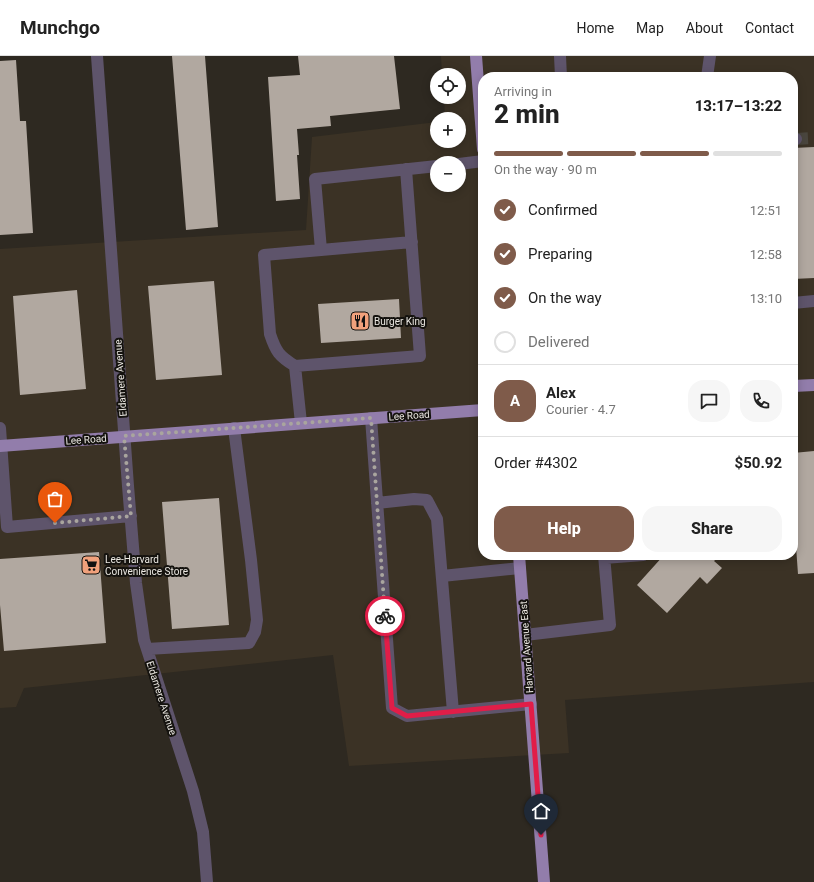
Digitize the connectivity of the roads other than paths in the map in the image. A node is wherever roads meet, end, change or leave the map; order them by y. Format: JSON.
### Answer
{"nodes":[{"id":1,"x":97,"y":56,"type":"edge"},
{"id":2,"x":476,"y":56,"type":"edge"},
{"id":3,"x":560,"y":56,"type":"edge"},
{"id":4,"x":710,"y":56,"type":"edge"},
{"id":5,"x":561,"y":72,"type":"edge"},
{"id":6,"x":708,"y":72,"type":"edge"},
{"id":7,"x":478,"y":83,"type":"edge"},
{"id":8,"x":478,"y":162,"type":"edge"},
{"id":9,"x":466,"y":163,"type":"edge"},
{"id":10,"x":430,"y":167,"type":"edge"},
{"id":11,"x":407,"y":169,"type":"junction"},
{"id":12,"x":412,"y":242,"type":"junction"},
{"id":13,"x":321,"y":250,"type":"junction"},
{"id":14,"x":814,"y":301,"type":"edge"},
{"id":15,"x":798,"y":303,"type":"edge"},
{"id":16,"x":295,"y":366,"type":"junction"},
{"id":17,"x":814,"y":385,"type":"edge"},
{"id":18,"x":798,"y":386,"type":"edge"},
{"id":19,"x":478,"y":410,"type":"edge"},
{"id":20,"x":371,"y":418,"type":"junction"},
{"id":21,"x":301,"y":423,"type":"junction"},
{"id":22,"x":0,"y":428,"type":"edge"},
{"id":23,"x":234,"y":428,"type":"junction"},
{"id":24,"x":124,"y":436,"type":"junction"},
{"id":25,"x":0,"y":446,"type":"edge"},
{"id":26,"x":377,"y":503,"type":"junction"},
{"id":27,"x":131,"y":516,"type":"junction"},
{"id":28,"x":519,"y":560,"type":"edge"},
{"id":29,"x":604,"y":560,"type":"edge"},
{"id":30,"x":520,"y":568,"type":"junction"},
{"id":31,"x":442,"y":576,"type":"junction"},
{"id":32,"x":525,"y":635,"type":"junction"},
{"id":33,"x":147,"y":649,"type":"junction"},
{"id":34,"x":531,"y":704,"type":"junction"},
{"id":35,"x":453,"y":712,"type":"junction"},
{"id":36,"x":207,"y":882,"type":"edge"},
{"id":37,"x":544,"y":882,"type":"edge"}],
"edges":[{"from":1,"to":24,"type":"street","name":"Eldamere Avenue"},
{"from":2,"to":7,"type":"main road"},
{"from":3,"to":5,"type":"street"},
{"from":4,"to":6,"type":"street"},
{"from":8,"to":9,"type":"street"},
{"from":10,"to":11,"type":"street"},
{"from":11,"to":12,"type":"street"},
{"from":11,"to":13,"type":"street"},
{"from":12,"to":13,"type":"street"},
{"from":12,"to":16,"type":"street"},
{"from":13,"to":16,"type":"street"},
{"from":14,"to":15,"type":"street"},
{"from":16,"to":21,"type":"street"},
{"from":17,"to":18,"type":"main road"},
{"from":19,"to":20,"type":"main road","name":"Lee Road"},
{"from":20,"to":21,"type":"main road","name":"Lee Road"},
{"from":20,"to":26,"type":"street"},
{"from":21,"to":23,"type":"main road","name":"Lee Road"},
{"from":22,"to":25,"type":"street"},
{"from":23,"to":24,"type":"main road","name":"Lee Road"},
{"from":23,"to":33,"type":"street"},
{"from":24,"to":25,"type":"main road","name":"Lee Road"},
{"from":24,"to":27,"type":"street","name":"Eldamere Avenue"},
{"from":25,"to":27,"type":"street"},
{"from":26,"to":31,"type":"street"},
{"from":26,"to":35,"type":"street"},
{"from":27,"to":33,"type":"street","name":"Eldamere Avenue"},
{"from":28,"to":30,"type":"main road","name":"Harvard Avenue East"},
{"from":29,"to":32,"type":"street"},
{"from":30,"to":31,"type":"street"},
{"from":30,"to":32,"type":"main road","name":"Harvard Avenue East"},
{"from":31,"to":35,"type":"street"},
{"from":32,"to":34,"type":"main road","name":"Harvard Avenue East"},
{"from":33,"to":36,"type":"street","name":"Eldamere Avenue"},
{"from":34,"to":35,"type":"street"},
{"from":34,"to":37,"type":"main road","name":"Harvard Avenue East"}]}
